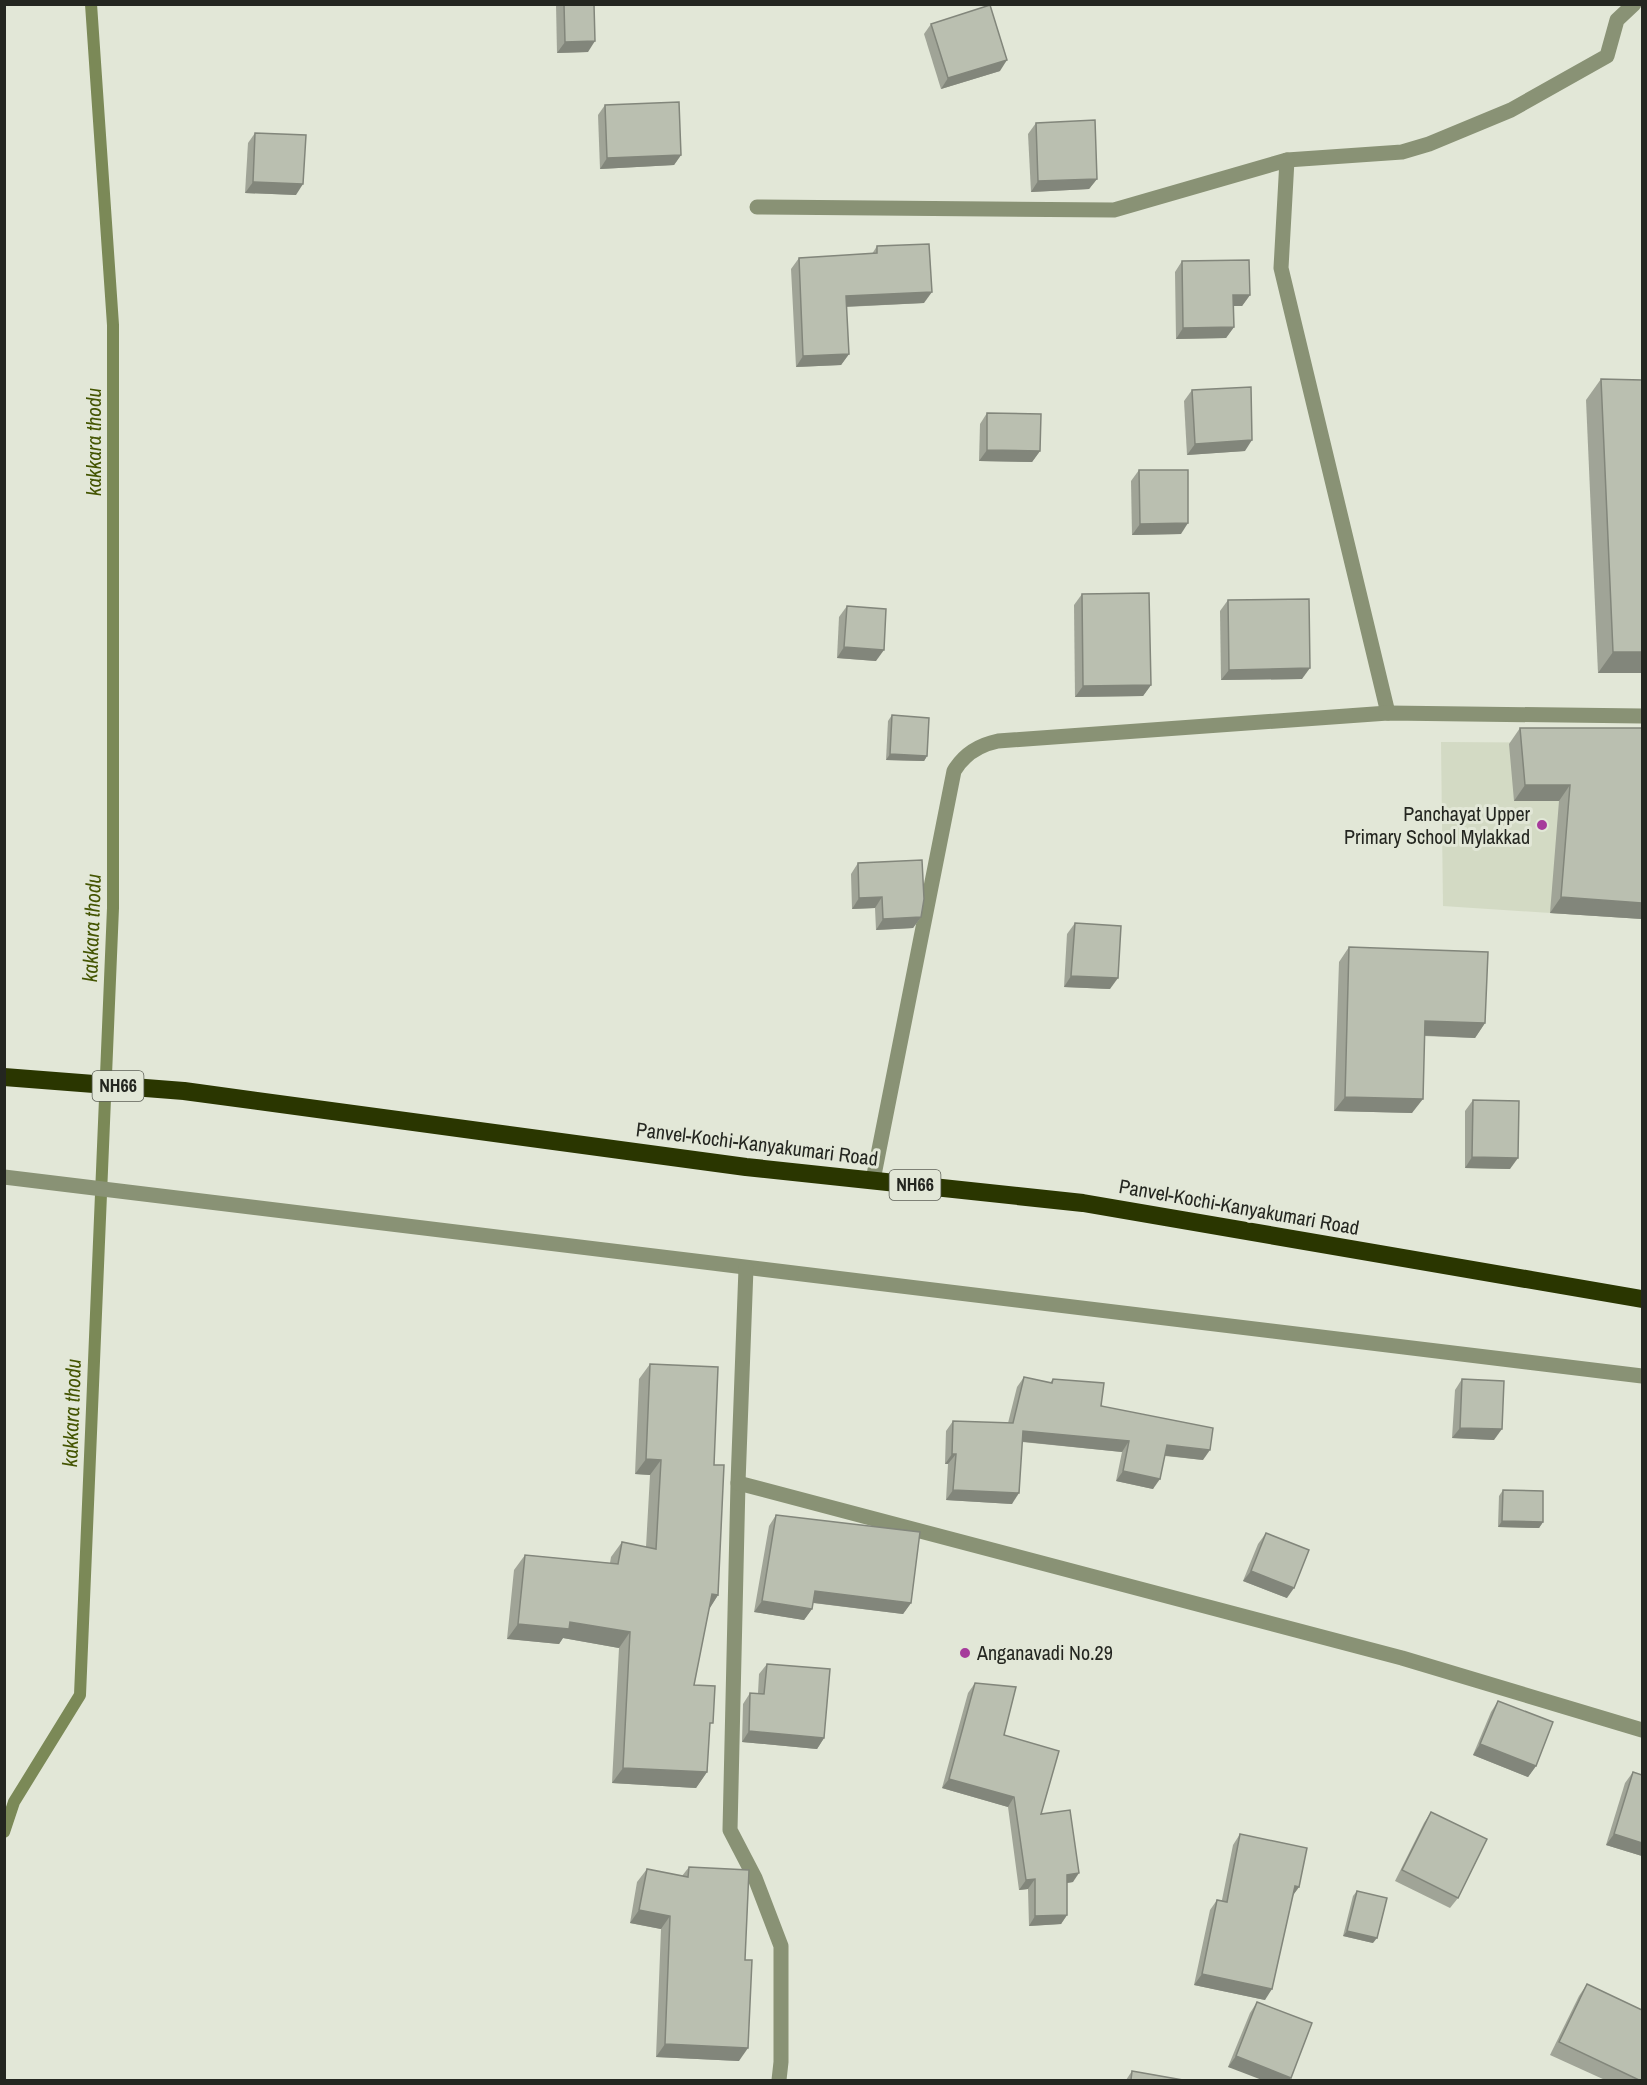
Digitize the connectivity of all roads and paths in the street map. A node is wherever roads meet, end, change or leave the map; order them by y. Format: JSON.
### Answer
{"nodes":[{"id":1,"x":1634,"y":4,"type":"edge"},
{"id":2,"x":1287,"y":160,"type":"junction"},
{"id":3,"x":758,"y":207,"type":"dead end"},
{"id":4,"x":1388,"y":713,"type":"junction"},
{"id":5,"x":1642,"y":716,"type":"edge"},
{"id":6,"x":4,"y":1077,"type":"edge"},
{"id":7,"x":4,"y":1177,"type":"edge"},
{"id":8,"x":873,"y":1180,"type":"junction"},
{"id":9,"x":746,"y":1268,"type":"junction"},
{"id":10,"x":1642,"y":1299,"type":"edge"},
{"id":11,"x":1642,"y":1376,"type":"edge"},
{"id":12,"x":738,"y":1483,"type":"junction"},
{"id":13,"x":1642,"y":1730,"type":"edge"},
{"id":14,"x":779,"y":2080,"type":"edge"}],
"edges":[{"from":1,"to":2,"type":"street"},
{"from":2,"to":3,"type":"street"},
{"from":2,"to":4,"type":"street"},
{"from":4,"to":5,"type":"street"},
{"from":4,"to":8,"type":"street"},
{"from":6,"to":8,"type":"highway","name":"Panvel-Kochi-Kanyakumari Road","number":"NH66"},
{"from":7,"to":9,"type":"street"},
{"from":8,"to":10,"type":"highway","name":"Panvel-Kochi-Kanyakumari Road","number":"NH66"},
{"from":9,"to":11,"type":"street"},
{"from":9,"to":12,"type":"street"},
{"from":12,"to":13,"type":"street"},
{"from":12,"to":14,"type":"street"}]}
